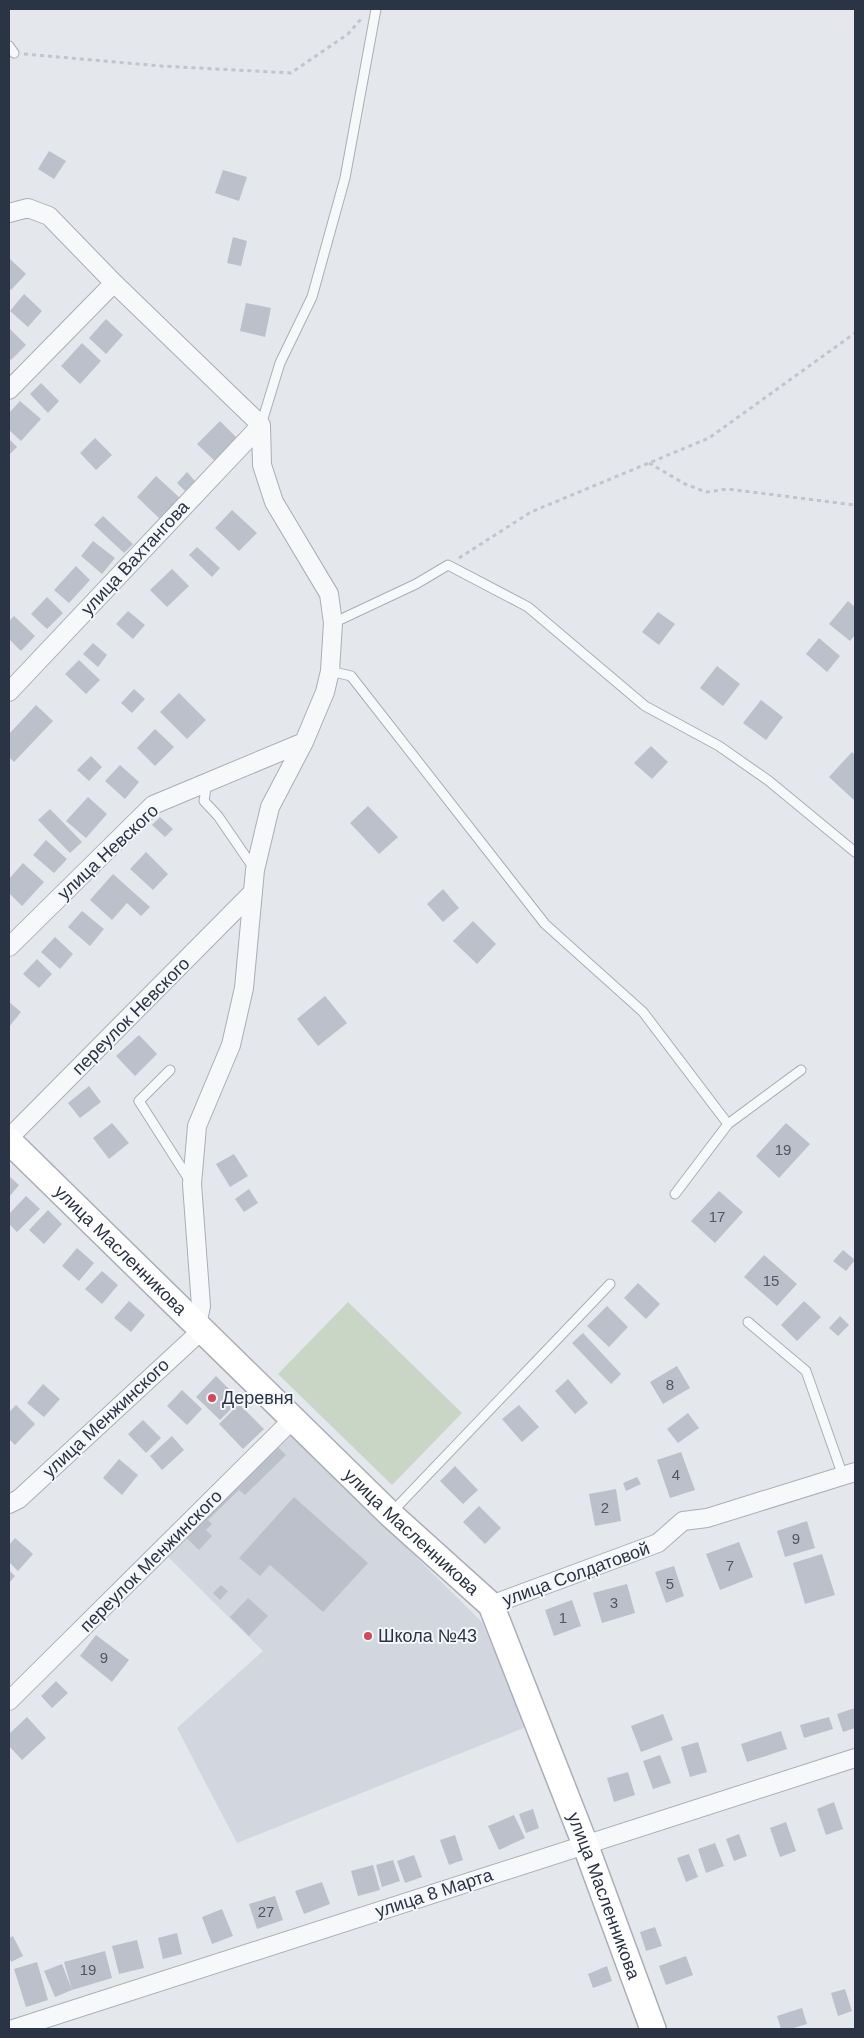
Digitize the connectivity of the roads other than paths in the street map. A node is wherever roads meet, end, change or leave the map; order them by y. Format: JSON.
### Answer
{"nodes":[{"id":1,"x":376,"y":9,"type":"edge"},
{"id":2,"x":9,"y":213,"type":"edge"},
{"id":3,"x":114,"y":283,"type":"junction"},
{"id":4,"x":9,"y":390,"type":"edge"},
{"id":5,"x":261,"y":425,"type":"junction"},
{"id":6,"x":333,"y":623,"type":"junction"},
{"id":7,"x":330,"y":671,"type":"junction"},
{"id":8,"x":9,"y":692,"type":"edge"},
{"id":9,"x":304,"y":742,"type":"junction"},
{"id":10,"x":207,"y":782,"type":"junction"},
{"id":11,"x":855,"y":852,"type":"edge"},
{"id":12,"x":255,"y":870,"type":"junction"},
{"id":13,"x":252,"y":893,"type":"junction"},
{"id":14,"x":9,"y":947,"type":"edge"},
{"id":15,"x":170,"y":1070,"type":"dead end"},
{"id":16,"x":801,"y":1070,"type":"dead end"},
{"id":17,"x":728,"y":1124,"type":"junction"},
{"id":18,"x":9,"y":1140,"type":"edge"},
{"id":19,"x":192,"y":1184,"type":"junction"},
{"id":20,"x":675,"y":1194,"type":"dead end"},
{"id":21,"x":610,"y":1284,"type":"dead end"},
{"id":22,"x":748,"y":1322,"type":"dead end"},
{"id":23,"x":200,"y":1328,"type":"junction"},
{"id":24,"x":293,"y":1419,"type":"junction"},
{"id":25,"x":849,"y":1474,"type":"edge"},
{"id":26,"x":9,"y":1504,"type":"edge"},
{"id":27,"x":390,"y":1514,"type":"junction"},
{"id":28,"x":492,"y":1605,"type":"junction"},
{"id":29,"x":9,"y":1701,"type":"edge"},
{"id":30,"x":855,"y":1758,"type":"edge"},
{"id":31,"x":586,"y":1844,"type":"junction"},
{"id":32,"x":13,"y":2029,"type":"edge"},
{"id":33,"x":653,"y":2029,"type":"edge"}],
"edges":[{"from":1,"to":5,"type":"lane"},
{"from":2,"to":3,"type":"street"},
{"from":3,"to":4,"type":"street"},
{"from":3,"to":5,"type":"street"},
{"from":5,"to":6,"type":"street"},
{"from":5,"to":8,"type":"street","name":"улица Вахтангова"},
{"from":6,"to":7,"type":"street"},
{"from":6,"to":11,"type":"lane"},
{"from":7,"to":9,"type":"street"},
{"from":7,"to":17,"type":"lane"},
{"from":9,"to":10,"type":"street","name":"улица Невского"},
{"from":9,"to":12,"type":"street"},
{"from":10,"to":12,"type":"lane"},
{"from":10,"to":14,"type":"street","name":"улица Невского"},
{"from":12,"to":13,"type":"street"},
{"from":13,"to":18,"type":"street","name":"переулок Невского"},
{"from":13,"to":19,"type":"street"},
{"from":15,"to":19,"type":"lane"},
{"from":16,"to":17,"type":"lane"},
{"from":17,"to":20,"type":"lane"},
{"from":18,"to":23,"type":"street","name":"улица Масленникова"},
{"from":19,"to":23,"type":"street"},
{"from":21,"to":27,"type":"lane"},
{"from":22,"to":25,"type":"lane"},
{"from":23,"to":24,"type":"street","name":"улица Масленникова"},
{"from":23,"to":26,"type":"street","name":"улица Менжинского"},
{"from":24,"to":27,"type":"street","name":"улица Масленникова"},
{"from":24,"to":29,"type":"street","name":"переулок Менжинского"},
{"from":25,"to":28,"type":"street","name":"улица Солдатовой"},
{"from":27,"to":28,"type":"street","name":"улица Масленникова"},
{"from":28,"to":31,"type":"street","name":"улица Масленникова"},
{"from":30,"to":31,"type":"street","name":"улица 8 Марта"},
{"from":31,"to":32,"type":"street","name":"улица 8 Марта"},
{"from":31,"to":33,"type":"street","name":"улица Масленникова"}]}
